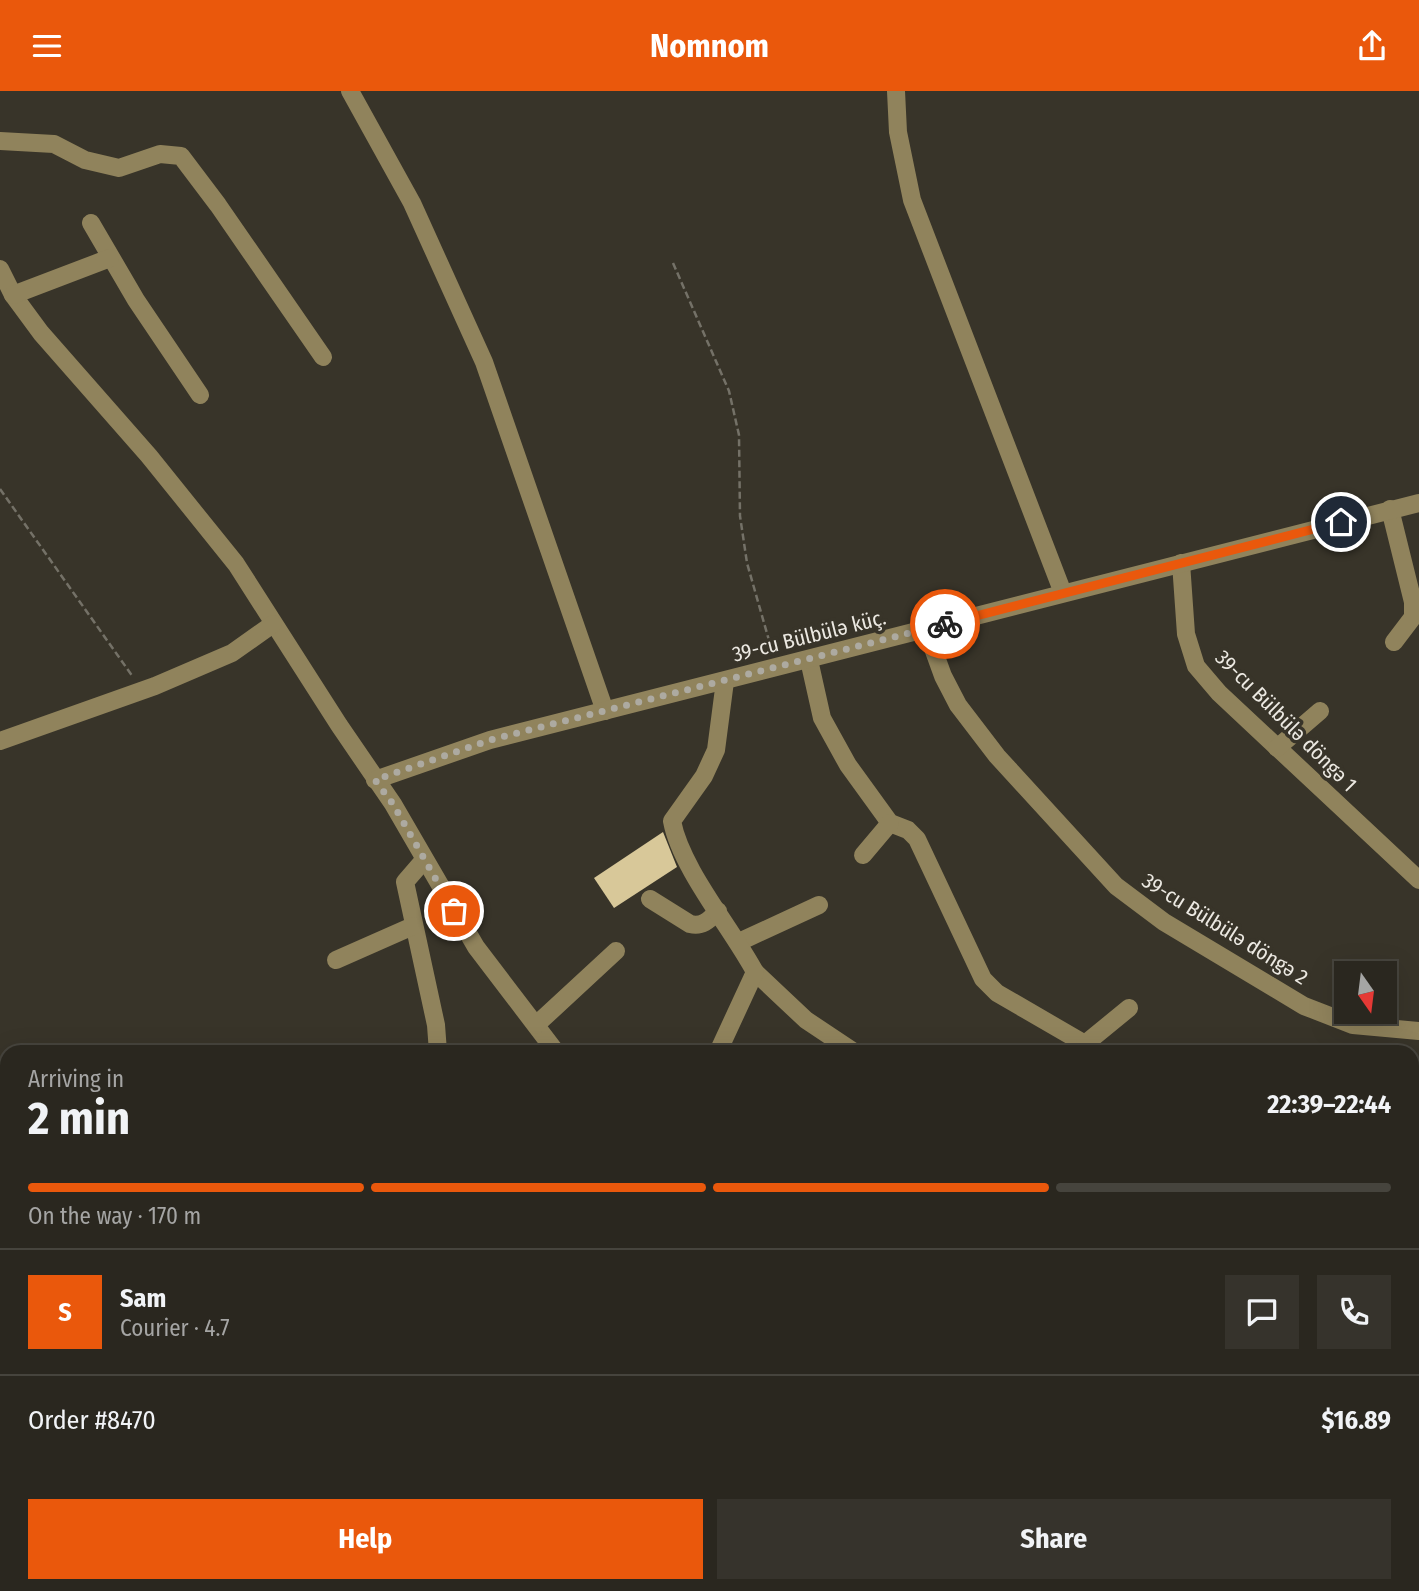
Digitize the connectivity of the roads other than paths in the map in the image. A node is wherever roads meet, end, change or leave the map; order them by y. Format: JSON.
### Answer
{"nodes":[{"id":1,"x":350,"y":91,"type":"edge"},
{"id":2,"x":896,"y":91,"type":"edge"},
{"id":3,"x":0,"y":141,"type":"edge"},
{"id":4,"x":91,"y":223,"type":"dead end"},
{"id":5,"x":110,"y":258,"type":"junction"},
{"id":6,"x":0,"y":269,"type":"edge"},
{"id":7,"x":13,"y":295,"type":"junction"},
{"id":8,"x":323,"y":357,"type":"dead end"},
{"id":9,"x":200,"y":395,"type":"dead end"},
{"id":10,"x":1419,"y":503,"type":"edge"},
{"id":11,"x":1390,"y":509,"type":"junction"},
{"id":12,"x":1181,"y":563,"type":"junction"},
{"id":13,"x":1063,"y":593,"type":"junction"},
{"id":14,"x":273,"y":624,"type":"junction"},
{"id":15,"x":926,"y":629,"type":"junction"},
{"id":16,"x":1394,"y":642,"type":"dead end"},
{"id":17,"x":809,"y":660,"type":"junction"},
{"id":18,"x":725,"y":681,"type":"junction"},
{"id":19,"x":605,"y":711,"type":"junction"},
{"id":20,"x":1320,"y":711,"type":"dead end"},
{"id":21,"x":0,"y":741,"type":"edge"},
{"id":22,"x":1277,"y":748,"type":"junction"},
{"id":23,"x":375,"y":780,"type":"junction"},
{"id":24,"x":890,"y":823,"type":"junction"},
{"id":25,"x":863,"y":855,"type":"dead end"},
{"id":26,"x":424,"y":860,"type":"junction"},
{"id":27,"x":1419,"y":880,"type":"edge"},
{"id":28,"x":650,"y":899,"type":"dead end"},
{"id":29,"x":819,"y":905,"type":"dead end"},
{"id":30,"x":718,"y":911,"type":"junction"},
{"id":31,"x":414,"y":926,"type":"junction"},
{"id":32,"x":740,"y":942,"type":"junction"},
{"id":33,"x":616,"y":951,"type":"dead end"},
{"id":34,"x":337,"y":960,"type":"dead end"},
{"id":35,"x":755,"y":972,"type":"junction"},
{"id":36,"x":1129,"y":1008,"type":"dead end"},
{"id":37,"x":536,"y":1025,"type":"junction"},
{"id":38,"x":1419,"y":1031,"type":"edge"},
{"id":39,"x":437,"y":1045,"type":"edge"},
{"id":40,"x":551,"y":1045,"type":"edge"},
{"id":41,"x":721,"y":1045,"type":"edge"},
{"id":42,"x":844,"y":1045,"type":"edge"},
{"id":43,"x":1084,"y":1045,"type":"edge"},
{"id":44,"x":1092,"y":1045,"type":"edge"}],
"edges":[{"from":1,"to":19,"type":"street"},
{"from":2,"to":13,"type":"street"},
{"from":3,"to":8,"type":"street"},
{"from":4,"to":5,"type":"street"},
{"from":5,"to":7,"type":"street"},
{"from":5,"to":9,"type":"street"},
{"from":6,"to":7,"type":"street"},
{"from":7,"to":14,"type":"street"},
{"from":10,"to":11,"type":"street","name":"39-cu Bülbülə küç."},
{"from":11,"to":12,"type":"street","name":"39-cu Bülbülə küç."},
{"from":11,"to":16,"type":"street"},
{"from":12,"to":13,"type":"street","name":"39-cu Bülbülə küç."},
{"from":12,"to":22,"type":"street","name":"39-cu Bülbülə döngə 1"},
{"from":13,"to":15,"type":"street","name":"39-cu Bülbülə küç."},
{"from":14,"to":21,"type":"street"},
{"from":14,"to":23,"type":"street"},
{"from":15,"to":17,"type":"street","name":"39-cu Bülbülə küç."},
{"from":15,"to":38,"type":"street","name":"39-cu Bülbülə döngə 2"},
{"from":17,"to":18,"type":"street","name":"39-cu Bülbülə küç."},
{"from":17,"to":24,"type":"street"},
{"from":18,"to":19,"type":"street","name":"39-cu Bülbülə küç."},
{"from":18,"to":30,"type":"street"},
{"from":19,"to":23,"type":"street","name":"39-cu Bülbülə küç."},
{"from":20,"to":22,"type":"street"},
{"from":22,"to":27,"type":"street","name":"39-cu Bülbülə döngə 1"},
{"from":23,"to":26,"type":"street"},
{"from":24,"to":25,"type":"street"},
{"from":24,"to":43,"type":"street"},
{"from":26,"to":31,"type":"street"},
{"from":26,"to":37,"type":"street"},
{"from":28,"to":30,"type":"street"},
{"from":29,"to":32,"type":"street"},
{"from":30,"to":32,"type":"street"},
{"from":31,"to":34,"type":"street"},
{"from":31,"to":39,"type":"street"},
{"from":32,"to":35,"type":"street"},
{"from":33,"to":37,"type":"street"},
{"from":35,"to":41,"type":"street"},
{"from":35,"to":42,"type":"street"},
{"from":36,"to":44,"type":"street"},
{"from":37,"to":40,"type":"street"}]}
